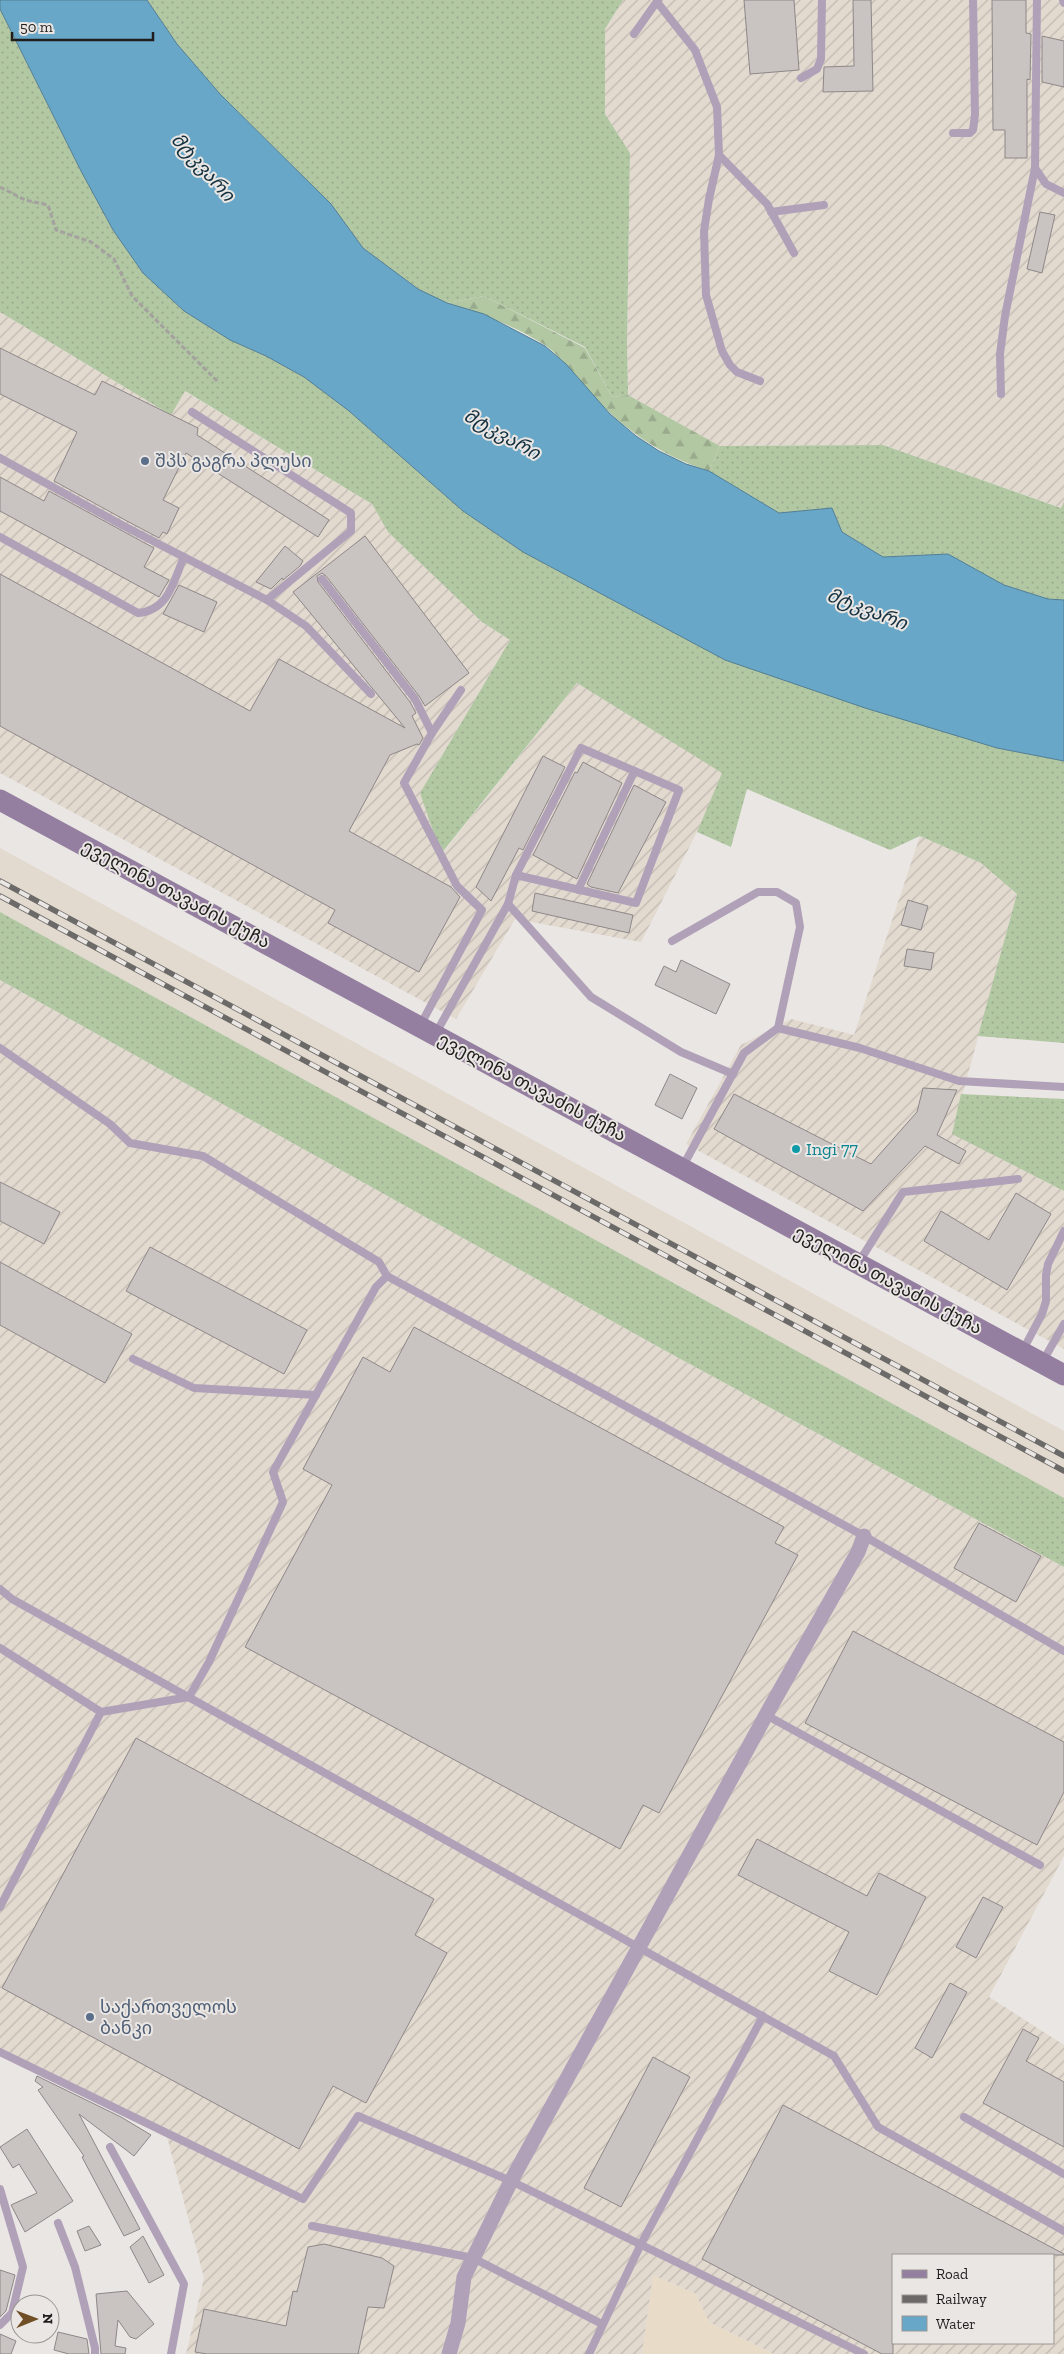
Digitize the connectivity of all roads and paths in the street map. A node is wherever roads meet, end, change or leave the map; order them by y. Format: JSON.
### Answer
{"nodes":[{"id":1,"x":822,"y":0,"type":"edge"},
{"id":2,"x":974,"y":0,"type":"edge"},
{"id":3,"x":1037,"y":0,"type":"edge"},
{"id":4,"x":658,"y":1,"type":"edge"},
{"id":5,"x":634,"y":34,"type":"dead end"},
{"id":6,"x":801,"y":78,"type":"dead end"},
{"id":7,"x":953,"y":134,"type":"dead end"},
{"id":8,"x":719,"y":155,"type":"junction"},
{"id":9,"x":1034,"y":168,"type":"junction"},
{"id":10,"x":0,"y":187,"type":"edge"},
{"id":11,"x":1064,"y":194,"type":"edge"},
{"id":12,"x":824,"y":205,"type":"dead end"},
{"id":13,"x":771,"y":212,"type":"junction"},
{"id":14,"x":794,"y":253,"type":"dead end"},
{"id":15,"x":760,"y":381,"type":"dead end"},
{"id":16,"x":219,"y":383,"type":"dead end"},
{"id":17,"x":1001,"y":394,"type":"dead end"},
{"id":18,"x":192,"y":412,"type":"dead end"},
{"id":19,"x":0,"y":458,"type":"edge"},
{"id":20,"x":0,"y":537,"type":"edge"},
{"id":21,"x":184,"y":557,"type":"junction"},
{"id":22,"x":322,"y":579,"type":"dead end"},
{"id":23,"x":267,"y":600,"type":"junction"},
{"id":24,"x":461,"y":690,"type":"dead end"},
{"id":25,"x":371,"y":694,"type":"dead end"},
{"id":26,"x":432,"y":733,"type":"junction"},
{"id":27,"x":634,"y":772,"type":"junction"},
{"id":28,"x":0,"y":800,"type":"edge"},
{"id":29,"x":516,"y":875,"type":"junction"},
{"id":30,"x":578,"y":890,"type":"junction"},
{"id":31,"x":508,"y":904,"type":"junction"},
{"id":32,"x":672,"y":941,"type":"dead end"},
{"id":33,"x":778,"y":1028,"type":"junction"},
{"id":34,"x":427,"y":1030,"type":"junction"},
{"id":35,"x":0,"y":1048,"type":"edge"},
{"id":36,"x":733,"y":1074,"type":"junction"},
{"id":37,"x":1064,"y":1087,"type":"edge"},
{"id":38,"x":682,"y":1168,"type":"junction"},
{"id":39,"x":1018,"y":1179,"type":"dead end"},
{"id":40,"x":1064,"y":1231,"type":"edge"},
{"id":41,"x":858,"y":1263,"type":"junction"},
{"id":42,"x":387,"y":1276,"type":"junction"},
{"id":43,"x":1064,"y":1324,"type":"edge"},
{"id":44,"x":1022,"y":1352,"type":"junction"},
{"id":45,"x":134,"y":1359,"type":"dead end"},
{"id":46,"x":1042,"y":1362,"type":"junction"},
{"id":47,"x":1064,"y":1375,"type":"edge"},
{"id":48,"x":316,"y":1395,"type":"junction"},
{"id":49,"x":864,"y":1536,"type":"junction"},
{"id":50,"x":0,"y":1589,"type":"edge"},
{"id":51,"x":0,"y":1648,"type":"edge"},
{"id":52,"x":1064,"y":1651,"type":"edge"},
{"id":53,"x":189,"y":1697,"type":"junction"},
{"id":54,"x":101,"y":1712,"type":"junction"},
{"id":55,"x":766,"y":1715,"type":"junction"},
{"id":56,"x":1040,"y":1865,"type":"dead end"},
{"id":57,"x":0,"y":1907,"type":"edge"},
{"id":58,"x":640,"y":1947,"type":"junction"},
{"id":59,"x":763,"y":2016,"type":"junction"},
{"id":60,"x":0,"y":2052,"type":"edge"},
{"id":61,"x":964,"y":2117,"type":"dead end"},
{"id":62,"x":110,"y":2147,"type":"dead end"},
{"id":63,"x":1064,"y":2174,"type":"edge"},
{"id":64,"x":511,"y":2181,"type":"junction"},
{"id":65,"x":0,"y":2189,"type":"edge"},
{"id":66,"x":58,"y":2222,"type":"dead end"},
{"id":67,"x":312,"y":2226,"type":"dead end"},
{"id":68,"x":1064,"y":2230,"type":"edge"},
{"id":69,"x":640,"y":2246,"type":"junction"},
{"id":70,"x":473,"y":2258,"type":"junction"},
{"id":71,"x":602,"y":2324,"type":"junction"},
{"id":72,"x":0,"y":2325,"type":"edge"},
{"id":73,"x":95,"y":2354,"type":"edge"},
{"id":74,"x":171,"y":2354,"type":"edge"},
{"id":75,"x":450,"y":2354,"type":"edge"},
{"id":76,"x":589,"y":2354,"type":"edge"},
{"id":77,"x":864,"y":2354,"type":"edge"}],
"edges":[{"from":1,"to":6,"type":"lane"},
{"from":2,"to":7,"type":"lane"},
{"from":3,"to":9,"type":"lane"},
{"from":4,"to":5,"type":"lane"},
{"from":4,"to":8,"type":"lane"},
{"from":8,"to":13,"type":"lane"},
{"from":8,"to":15,"type":"lane"},
{"from":9,"to":11,"type":"lane"},
{"from":9,"to":17,"type":"lane"},
{"from":10,"to":16,"type":"path"},
{"from":12,"to":13,"type":"lane"},
{"from":13,"to":14,"type":"lane"},
{"from":18,"to":23,"type":"lane"},
{"from":19,"to":21,"type":"lane"},
{"from":20,"to":21,"type":"lane"},
{"from":21,"to":23,"type":"lane"},
{"from":22,"to":26,"type":"lane"},
{"from":23,"to":25,"type":"lane"},
{"from":24,"to":26,"type":"lane"},
{"from":26,"to":34,"type":"lane"},
{"from":27,"to":29,"type":"lane"},
{"from":27,"to":30,"type":"lane"},
{"from":27,"to":30,"type":"lane"},
{"from":28,"to":34,"type":"main road","name":"ეველინა თავაძის ქუჩა"},
{"from":29,"to":30,"type":"lane"},
{"from":29,"to":31,"type":"lane"},
{"from":31,"to":34,"type":"lane"},
{"from":31,"to":36,"type":"lane"},
{"from":32,"to":33,"type":"lane"},
{"from":33,"to":36,"type":"lane"},
{"from":33,"to":37,"type":"lane"},
{"from":34,"to":38,"type":"main road","name":"ეველინა თავაძის ქუჩა"},
{"from":35,"to":42,"type":"lane"},
{"from":36,"to":38,"type":"lane"},
{"from":38,"to":41,"type":"main road","name":"ეველინა თავაძის ქუჩა"},
{"from":39,"to":41,"type":"lane"},
{"from":40,"to":44,"type":"lane"},
{"from":41,"to":44,"type":"main road","name":"ეველინა თავაძის ქუჩა"},
{"from":42,"to":48,"type":"lane"},
{"from":42,"to":49,"type":"lane"},
{"from":43,"to":46,"type":"lane"},
{"from":44,"to":46,"type":"main road","name":"ეველინა თავაძის ქუჩა"},
{"from":45,"to":48,"type":"lane"},
{"from":46,"to":47,"type":"main road","name":"ეველინა თავაძის ქუჩა"},
{"from":48,"to":53,"type":"lane"},
{"from":49,"to":52,"type":"lane"},
{"from":49,"to":55,"type":"street"},
{"from":50,"to":53,"type":"lane"},
{"from":51,"to":54,"type":"lane"},
{"from":53,"to":54,"type":"lane"},
{"from":53,"to":58,"type":"lane"},
{"from":54,"to":57,"type":"lane"},
{"from":55,"to":56,"type":"lane"},
{"from":55,"to":58,"type":"street"},
{"from":58,"to":59,"type":"lane"},
{"from":58,"to":64,"type":"street"},
{"from":59,"to":68,"type":"lane"},
{"from":59,"to":69,"type":"lane"},
{"from":60,"to":64,"type":"lane"},
{"from":61,"to":63,"type":"lane"},
{"from":62,"to":74,"type":"lane"},
{"from":64,"to":69,"type":"lane"},
{"from":64,"to":70,"type":"street"},
{"from":65,"to":72,"type":"lane"},
{"from":66,"to":73,"type":"lane"},
{"from":67,"to":70,"type":"lane"},
{"from":69,"to":71,"type":"lane"},
{"from":69,"to":77,"type":"lane"},
{"from":70,"to":71,"type":"lane"},
{"from":70,"to":75,"type":"street"},
{"from":71,"to":76,"type":"lane"}]}
